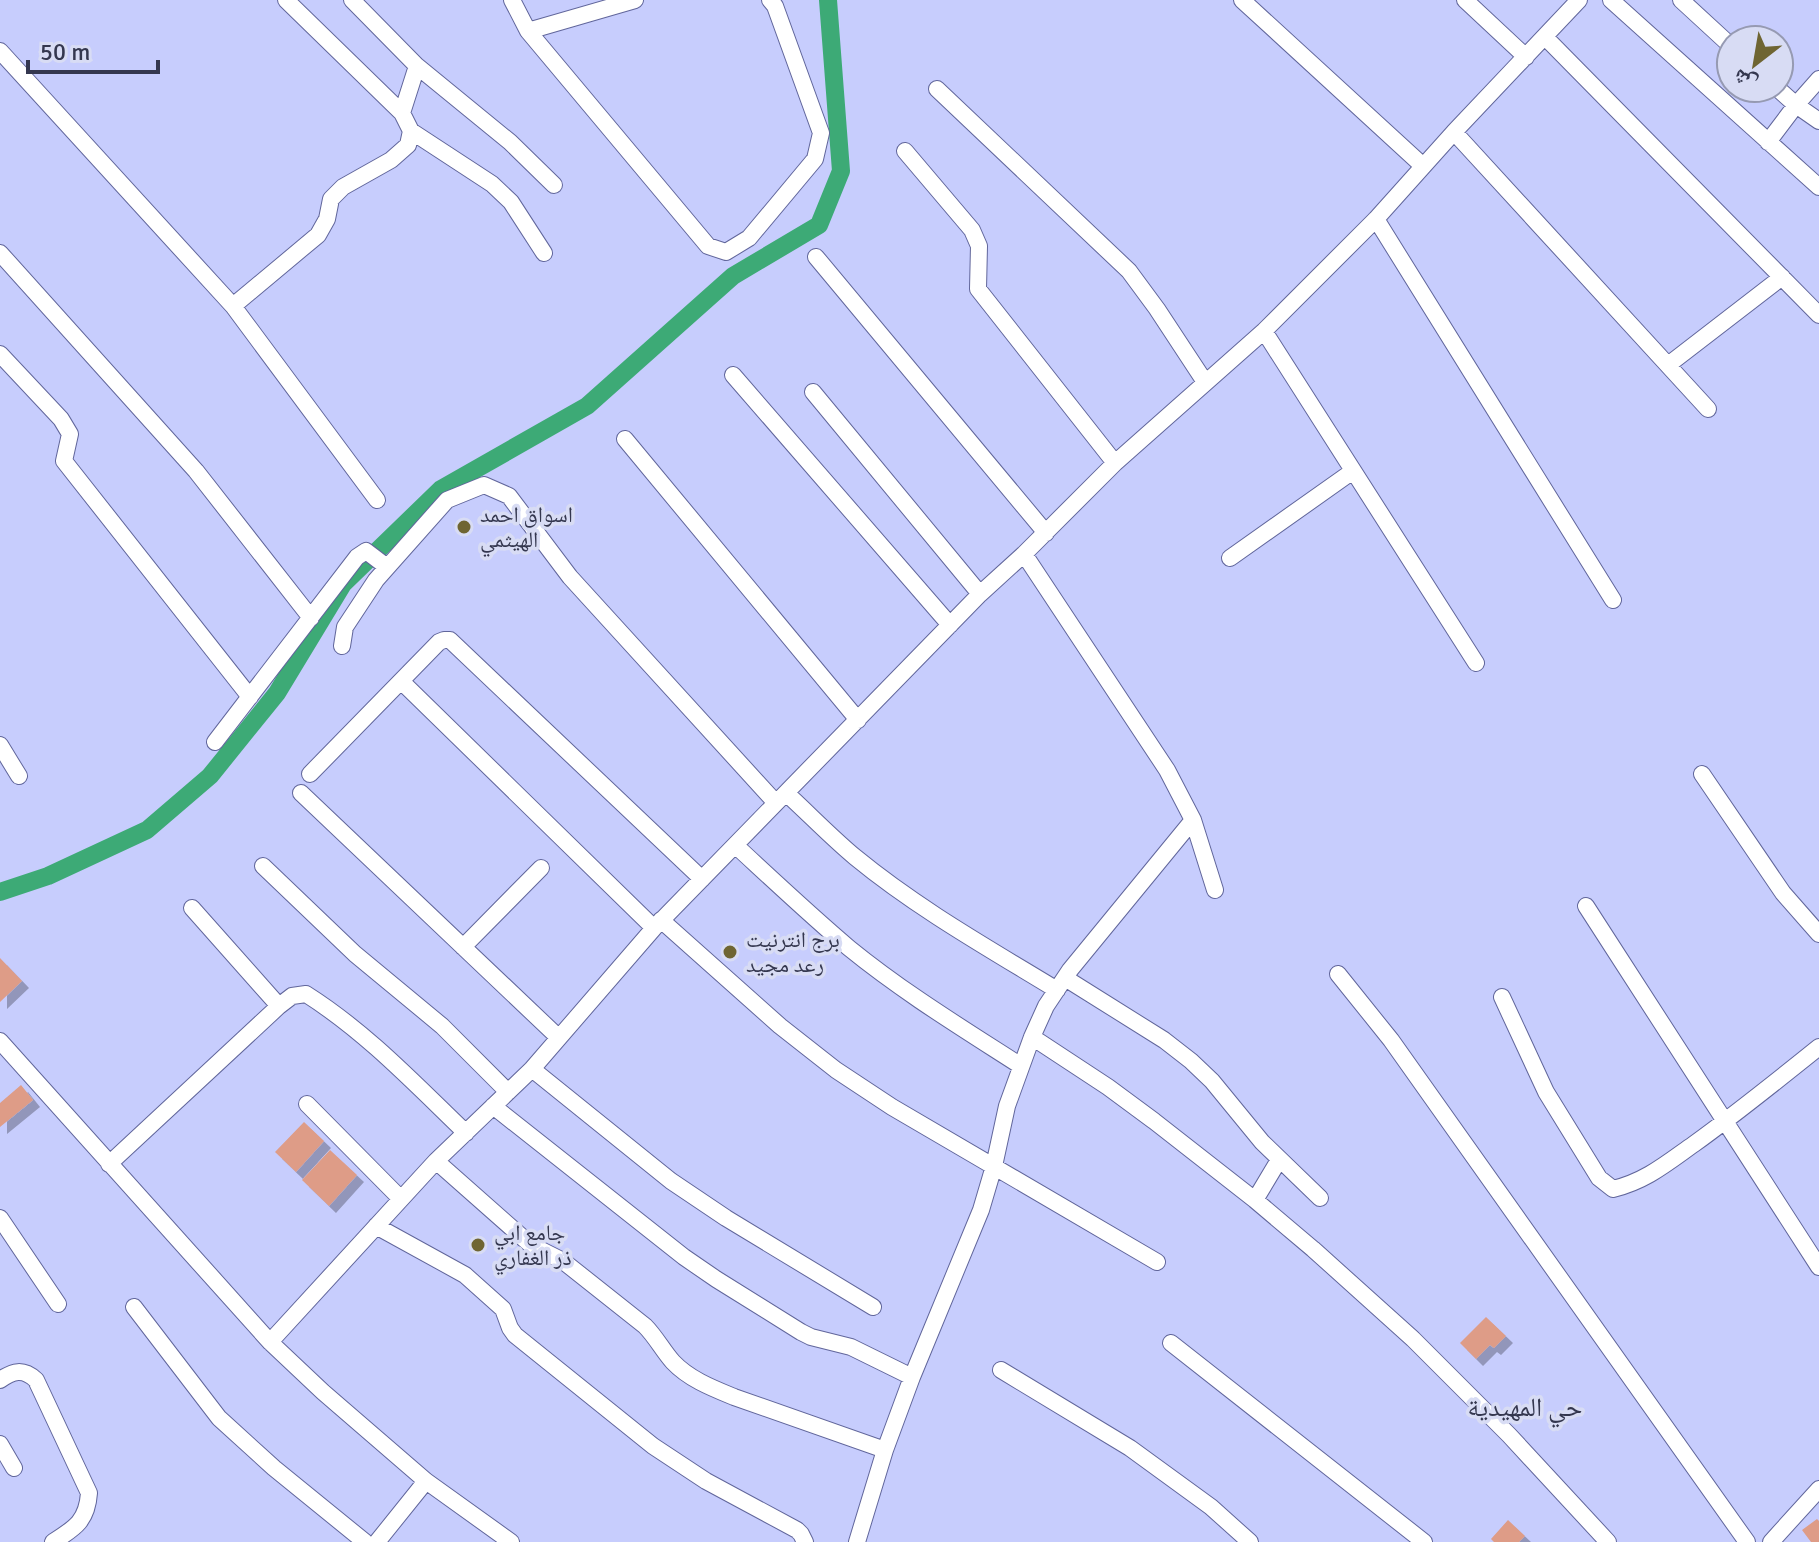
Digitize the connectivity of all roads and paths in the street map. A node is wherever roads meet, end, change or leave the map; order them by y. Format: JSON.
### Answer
{"nodes":[{"id":1,"x":286,"y":0,"type":"edge"},
{"id":2,"x":352,"y":0,"type":"edge"},
{"id":3,"x":512,"y":0,"type":"edge"},
{"id":4,"x":635,"y":0,"type":"edge"},
{"id":5,"x":770,"y":0,"type":"edge"},
{"id":6,"x":1242,"y":0,"type":"edge"},
{"id":7,"x":1465,"y":0,"type":"edge"},
{"id":8,"x":1611,"y":0,"type":"edge"},
{"id":9,"x":1681,"y":0,"type":"edge"},
{"id":10,"x":1577,"y":1,"type":"edge"},
{"id":11,"x":528,"y":31,"type":"junction"},
{"id":12,"x":1715,"y":31,"type":"edge"},
{"id":13,"x":1545,"y":37,"type":"junction"},
{"id":14,"x":0,"y":51,"type":"edge"},
{"id":15,"x":1526,"y":57,"type":"junction"},
{"id":16,"x":417,"y":66,"type":"junction"},
{"id":17,"x":1819,"y":79,"type":"edge"},
{"id":18,"x":937,"y":89,"type":"dead end"},
{"id":19,"x":1796,"y":105,"type":"junction"},
{"id":20,"x":402,"y":113,"type":"junction"},
{"id":21,"x":1819,"y":121,"type":"edge"},
{"id":22,"x":411,"y":131,"type":"junction"},
{"id":23,"x":1454,"y":132,"type":"junction"},
{"id":24,"x":1768,"y":142,"type":"junction"},
{"id":25,"x":905,"y":151,"type":"dead end"},
{"id":26,"x":1423,"y":166,"type":"junction"},
{"id":27,"x":554,"y":185,"type":"dead end"},
{"id":28,"x":1819,"y":187,"type":"edge"},
{"id":29,"x":1376,"y":219,"type":"junction"},
{"id":30,"x":0,"y":253,"type":"edge"},
{"id":31,"x":544,"y":253,"type":"dead end"},
{"id":32,"x":816,"y":257,"type":"dead end"},
{"id":33,"x":1782,"y":277,"type":"junction"},
{"id":34,"x":233,"y":306,"type":"junction"},
{"id":35,"x":1819,"y":315,"type":"edge"},
{"id":36,"x":1264,"y":331,"type":"junction"},
{"id":37,"x":0,"y":354,"type":"edge"},
{"id":38,"x":1668,"y":365,"type":"junction"},
{"id":39,"x":733,"y":375,"type":"dead end"},
{"id":40,"x":1205,"y":382,"type":"junction"},
{"id":41,"x":813,"y":392,"type":"dead end"},
{"id":42,"x":1708,"y":409,"type":"dead end"},
{"id":43,"x":625,"y":439,"type":"dead end"},
{"id":44,"x":1115,"y":463,"type":"junction"},
{"id":45,"x":1353,"y":471,"type":"junction"},
{"id":46,"x":377,"y":500,"type":"dead end"},
{"id":47,"x":1046,"y":533,"type":"junction"},
{"id":48,"x":1024,"y":554,"type":"junction"},
{"id":49,"x":1230,"y":558,"type":"dead end"},
{"id":50,"x":387,"y":567,"type":"junction"},
{"id":51,"x":980,"y":594,"type":"junction"},
{"id":52,"x":1613,"y":600,"type":"dead end"},
{"id":53,"x":311,"y":618,"type":"junction"},
{"id":54,"x":950,"y":625,"type":"junction"},
{"id":55,"x":342,"y":646,"type":"dead end"},
{"id":56,"x":1476,"y":663,"type":"dead end"},
{"id":57,"x":401,"y":681,"type":"junction"},
{"id":58,"x":250,"y":697,"type":"junction"},
{"id":59,"x":858,"y":720,"type":"junction"},
{"id":60,"x":215,"y":742,"type":"dead end"},
{"id":61,"x":0,"y":745,"type":"edge"},
{"id":62,"x":310,"y":774,"type":"dead end"},
{"id":63,"x":1702,"y":774,"type":"dead end"},
{"id":64,"x":19,"y":776,"type":"dead end"},
{"id":65,"x":301,"y":793,"type":"dead end"},
{"id":66,"x":781,"y":798,"type":"junction"},
{"id":67,"x":1193,"y":820,"type":"junction"},
{"id":68,"x":735,"y":845,"type":"junction"},
{"id":69,"x":263,"y":866,"type":"dead end"},
{"id":70,"x":541,"y":868,"type":"dead end"},
{"id":71,"x":702,"y":879,"type":"junction"},
{"id":72,"x":1215,"y":890,"type":"dead end"},
{"id":73,"x":1586,"y":906,"type":"dead end"},
{"id":74,"x":192,"y":908,"type":"dead end"},
{"id":75,"x":658,"y":924,"type":"junction"},
{"id":76,"x":1819,"y":934,"type":"edge"},
{"id":77,"x":463,"y":947,"type":"junction"},
{"id":78,"x":1338,"y":974,"type":"dead end"},
{"id":79,"x":1061,"y":984,"type":"junction"},
{"id":80,"x":1502,"y":997,"type":"dead end"},
{"id":81,"x":279,"y":1006,"type":"junction"},
{"id":82,"x":558,"y":1037,"type":"junction"},
{"id":83,"x":1032,"y":1037,"type":"junction"},
{"id":84,"x":0,"y":1041,"type":"edge"},
{"id":85,"x":1819,"y":1047,"type":"edge"},
{"id":86,"x":1021,"y":1066,"type":"junction"},
{"id":87,"x":532,"y":1069,"type":"junction"},
{"id":88,"x":508,"y":1092,"type":"junction"},
{"id":89,"x":307,"y":1104,"type":"dead end"},
{"id":90,"x":493,"y":1106,"type":"junction"},
{"id":91,"x":1725,"y":1122,"type":"junction"},
{"id":92,"x":466,"y":1133,"type":"junction"},
{"id":93,"x":1279,"y":1160,"type":"junction"},
{"id":94,"x":436,"y":1161,"type":"junction"},
{"id":95,"x":109,"y":1164,"type":"junction"},
{"id":96,"x":994,"y":1166,"type":"junction"},
{"id":97,"x":1320,"y":1198,"type":"dead end"},
{"id":98,"x":401,"y":1199,"type":"junction"},
{"id":99,"x":1255,"y":1200,"type":"junction"},
{"id":100,"x":0,"y":1218,"type":"edge"},
{"id":101,"x":376,"y":1226,"type":"junction"},
{"id":102,"x":1157,"y":1262,"type":"dead end"},
{"id":103,"x":1819,"y":1267,"type":"edge"},
{"id":104,"x":58,"y":1304,"type":"dead end"},
{"id":105,"x":134,"y":1307,"type":"dead end"},
{"id":106,"x":873,"y":1307,"type":"dead end"},
{"id":107,"x":270,"y":1342,"type":"junction"},
{"id":108,"x":1171,"y":1343,"type":"dead end"},
{"id":109,"x":1001,"y":1370,"type":"dead end"},
{"id":110,"x":912,"y":1377,"type":"junction"},
{"id":111,"x":0,"y":1380,"type":"edge"},
{"id":112,"x":0,"y":1444,"type":"edge"},
{"id":113,"x":885,"y":1450,"type":"junction"},
{"id":114,"x":14,"y":1468,"type":"dead end"},
{"id":115,"x":426,"y":1481,"type":"junction"},
{"id":116,"x":1819,"y":1489,"type":"edge"},
{"id":117,"x":502,"y":1540,"type":"edge"},
{"id":118,"x":53,"y":1542,"type":"edge"},
{"id":119,"x":365,"y":1542,"type":"edge"},
{"id":120,"x":377,"y":1542,"type":"edge"},
{"id":121,"x":805,"y":1542,"type":"edge"},
{"id":122,"x":857,"y":1542,"type":"edge"},
{"id":123,"x":1250,"y":1542,"type":"edge"},
{"id":124,"x":1424,"y":1542,"type":"edge"},
{"id":125,"x":1608,"y":1542,"type":"edge"},
{"id":126,"x":1747,"y":1542,"type":"edge"},
{"id":127,"x":1771,"y":1542,"type":"edge"}],
"edges":[{"from":1,"to":20,"type":"street"},
{"from":2,"to":16,"type":"street"},
{"from":3,"to":11,"type":"street"},
{"from":4,"to":11,"type":"street"},
{"from":5,"to":11,"type":"street"},
{"from":6,"to":26,"type":"street"},
{"from":7,"to":15,"type":"street"},
{"from":8,"to":24,"type":"street"},
{"from":9,"to":12,"type":"street"},
{"from":10,"to":13,"type":"street"},
{"from":13,"to":15,"type":"street"},
{"from":13,"to":33,"type":"street"},
{"from":14,"to":34,"type":"street"},
{"from":15,"to":23,"type":"street"},
{"from":16,"to":20,"type":"street"},
{"from":16,"to":27,"type":"street"},
{"from":17,"to":19,"type":"street"},
{"from":18,"to":40,"type":"street"},
{"from":19,"to":21,"type":"street"},
{"from":19,"to":24,"type":"street"},
{"from":20,"to":22,"type":"street"},
{"from":22,"to":31,"type":"street"},
{"from":22,"to":34,"type":"street"},
{"from":23,"to":26,"type":"street"},
{"from":23,"to":38,"type":"street"},
{"from":24,"to":28,"type":"street"},
{"from":25,"to":44,"type":"street"},
{"from":26,"to":29,"type":"street"},
{"from":29,"to":36,"type":"street"},
{"from":29,"to":52,"type":"street"},
{"from":30,"to":53,"type":"street"},
{"from":32,"to":47,"type":"street"},
{"from":33,"to":35,"type":"street"},
{"from":33,"to":38,"type":"street"},
{"from":34,"to":46,"type":"street"},
{"from":36,"to":40,"type":"street"},
{"from":36,"to":45,"type":"street"},
{"from":37,"to":58,"type":"street"},
{"from":38,"to":42,"type":"street"},
{"from":39,"to":54,"type":"street"},
{"from":40,"to":44,"type":"street"},
{"from":41,"to":51,"type":"street"},
{"from":43,"to":59,"type":"street"},
{"from":44,"to":47,"type":"street"},
{"from":45,"to":49,"type":"street"},
{"from":45,"to":56,"type":"street"},
{"from":47,"to":48,"type":"street"},
{"from":48,"to":51,"type":"street"},
{"from":48,"to":67,"type":"street"},
{"from":50,"to":53,"type":"street"},
{"from":50,"to":55,"type":"street"},
{"from":50,"to":66,"type":"street"},
{"from":51,"to":54,"type":"street"},
{"from":53,"to":58,"type":"street"},
{"from":54,"to":59,"type":"street"},
{"from":57,"to":62,"type":"street"},
{"from":57,"to":71,"type":"street"},
{"from":57,"to":75,"type":"street"},
{"from":58,"to":60,"type":"street"},
{"from":59,"to":66,"type":"street"},
{"from":61,"to":64,"type":"street"},
{"from":63,"to":76,"type":"street"},
{"from":65,"to":77,"type":"street"},
{"from":66,"to":68,"type":"street"},
{"from":66,"to":79,"type":"street"},
{"from":67,"to":72,"type":"street"},
{"from":67,"to":79,"type":"street"},
{"from":68,"to":71,"type":"street"},
{"from":68,"to":86,"type":"street"},
{"from":69,"to":88,"type":"street"},
{"from":70,"to":77,"type":"street"},
{"from":71,"to":75,"type":"street"},
{"from":73,"to":91,"type":"street"},
{"from":74,"to":81,"type":"street"},
{"from":75,"to":82,"type":"street"},
{"from":75,"to":96,"type":"street"},
{"from":77,"to":82,"type":"street"},
{"from":78,"to":126,"type":"street"},
{"from":79,"to":83,"type":"street"},
{"from":79,"to":93,"type":"street"},
{"from":80,"to":91,"type":"street"},
{"from":81,"to":92,"type":"street"},
{"from":81,"to":95,"type":"street"},
{"from":82,"to":87,"type":"street"},
{"from":83,"to":86,"type":"street"},
{"from":83,"to":99,"type":"street"},
{"from":84,"to":95,"type":"street"},
{"from":85,"to":91,"type":"street"},
{"from":86,"to":96,"type":"street"},
{"from":87,"to":88,"type":"street"},
{"from":87,"to":106,"type":"street"},
{"from":88,"to":90,"type":"street"},
{"from":89,"to":98,"type":"street"},
{"from":90,"to":92,"type":"street"},
{"from":90,"to":110,"type":"street"},
{"from":91,"to":103,"type":"street"},
{"from":92,"to":94,"type":"street"},
{"from":93,"to":97,"type":"street"},
{"from":93,"to":99,"type":"street"},
{"from":94,"to":98,"type":"street"},
{"from":94,"to":113,"type":"street"},
{"from":95,"to":107,"type":"street"},
{"from":96,"to":102,"type":"street"},
{"from":96,"to":110,"type":"street"},
{"from":98,"to":101,"type":"street"},
{"from":99,"to":125,"type":"street"},
{"from":100,"to":104,"type":"street"},
{"from":101,"to":107,"type":"street"},
{"from":101,"to":121,"type":"street"},
{"from":105,"to":119,"type":"street"},
{"from":107,"to":115,"type":"street"},
{"from":108,"to":124,"type":"street"},
{"from":109,"to":123,"type":"street"},
{"from":110,"to":113,"type":"street"},
{"from":111,"to":118,"type":"street"},
{"from":112,"to":114,"type":"street"},
{"from":113,"to":122,"type":"street"},
{"from":115,"to":117,"type":"street"},
{"from":115,"to":120,"type":"street"},
{"from":116,"to":127,"type":"street"}]}
